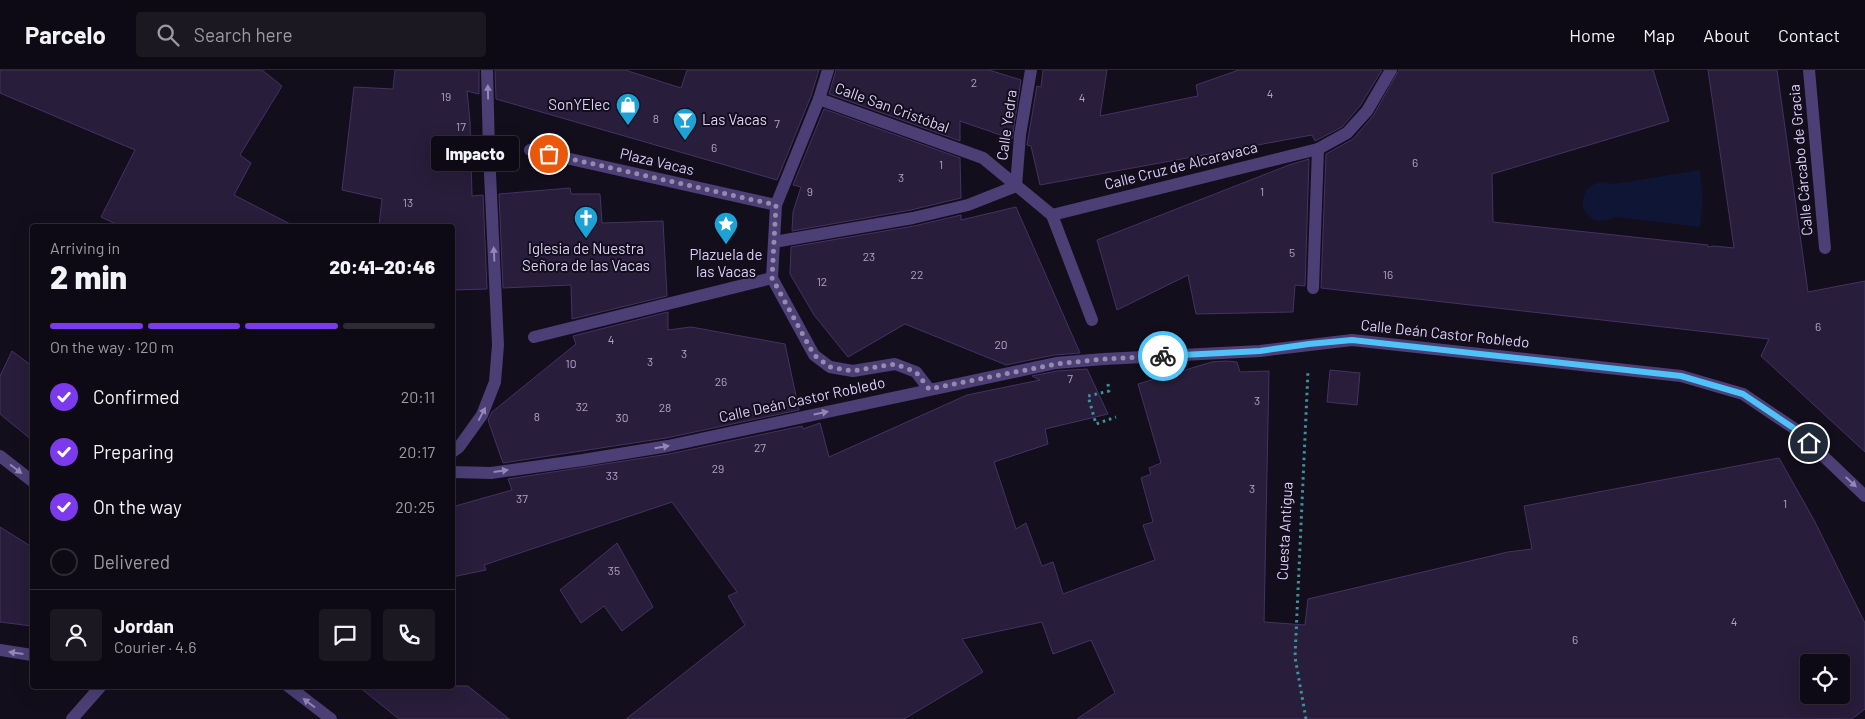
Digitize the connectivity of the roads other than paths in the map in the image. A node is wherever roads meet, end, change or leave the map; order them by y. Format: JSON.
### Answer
{"nodes":[{"id":1,"x":487,"y":70,"type":"edge"},
{"id":2,"x":828,"y":70,"type":"edge"},
{"id":3,"x":1031,"y":70,"type":"edge"},
{"id":4,"x":1391,"y":70,"type":"edge"},
{"id":5,"x":1809,"y":70,"type":"edge"},
{"id":6,"x":819,"y":99,"type":"junction"},
{"id":7,"x":1318,"y":149,"type":"junction"},
{"id":8,"x":530,"y":150,"type":"dead end"},
{"id":9,"x":1016,"y":186,"type":"junction"},
{"id":10,"x":776,"y":205,"type":"junction"},
{"id":11,"x":1052,"y":215,"type":"junction"},
{"id":12,"x":774,"y":242,"type":"junction"},
{"id":13,"x":1825,"y":248,"type":"dead end"},
{"id":14,"x":772,"y":278,"type":"junction"},
{"id":15,"x":1313,"y":288,"type":"dead end"},
{"id":16,"x":1092,"y":320,"type":"dead end"},
{"id":17,"x":534,"y":337,"type":"dead end"},
{"id":18,"x":929,"y":389,"type":"junction"},
{"id":19,"x":455,"y":450,"type":"edge"},
{"id":20,"x":0,"y":456,"type":"edge"},
{"id":21,"x":455,"y":472,"type":"edge"},
{"id":22,"x":30,"y":479,"type":"edge"},
{"id":23,"x":1865,"y":496,"type":"edge"},
{"id":24,"x":0,"y":650,"type":"edge"},
{"id":25,"x":30,"y":655,"type":"edge"},
{"id":26,"x":98,"y":689,"type":"edge"},
{"id":27,"x":292,"y":689,"type":"edge"},
{"id":28,"x":72,"y":719,"type":"edge"},
{"id":29,"x":330,"y":719,"type":"edge"}],
"edges":[{"from":19,"to":1,"type":"street","one_way":true},
{"from":2,"to":6,"type":"street","name":"Calle San Cristóbal"},
{"from":3,"to":9,"type":"street","name":"Calle Yedra"},
{"from":4,"to":7,"type":"street"},
{"from":5,"to":13,"type":"street","name":"Calle Cárcabo de Gracia"},
{"from":6,"to":9,"type":"street","name":"Calle San Cristóbal"},
{"from":6,"to":10,"type":"street"},
{"from":7,"to":11,"type":"street","name":"Calle Cruz de Alcaravaca"},
{"from":7,"to":15,"type":"street"},
{"from":8,"to":10,"type":"street","name":"Plaza Vacas"},
{"from":9,"to":11,"type":"street"},
{"from":9,"to":12,"type":"street"},
{"from":10,"to":12,"type":"street"},
{"from":11,"to":16,"type":"street"},
{"from":12,"to":14,"type":"street"},
{"from":14,"to":17,"type":"street"},
{"from":14,"to":18,"type":"street"},
{"from":21,"to":18,"type":"street","name":"Calle Deán Castor Robledo","one_way":true},
{"from":18,"to":23,"type":"street","name":"Calle Deán Castor Robledo","one_way":true},
{"from":20,"to":22,"type":"street","one_way":true},
{"from":25,"to":24,"type":"street","one_way":true},
{"from":26,"to":28,"type":"street"},
{"from":29,"to":27,"type":"street","one_way":true}]}
